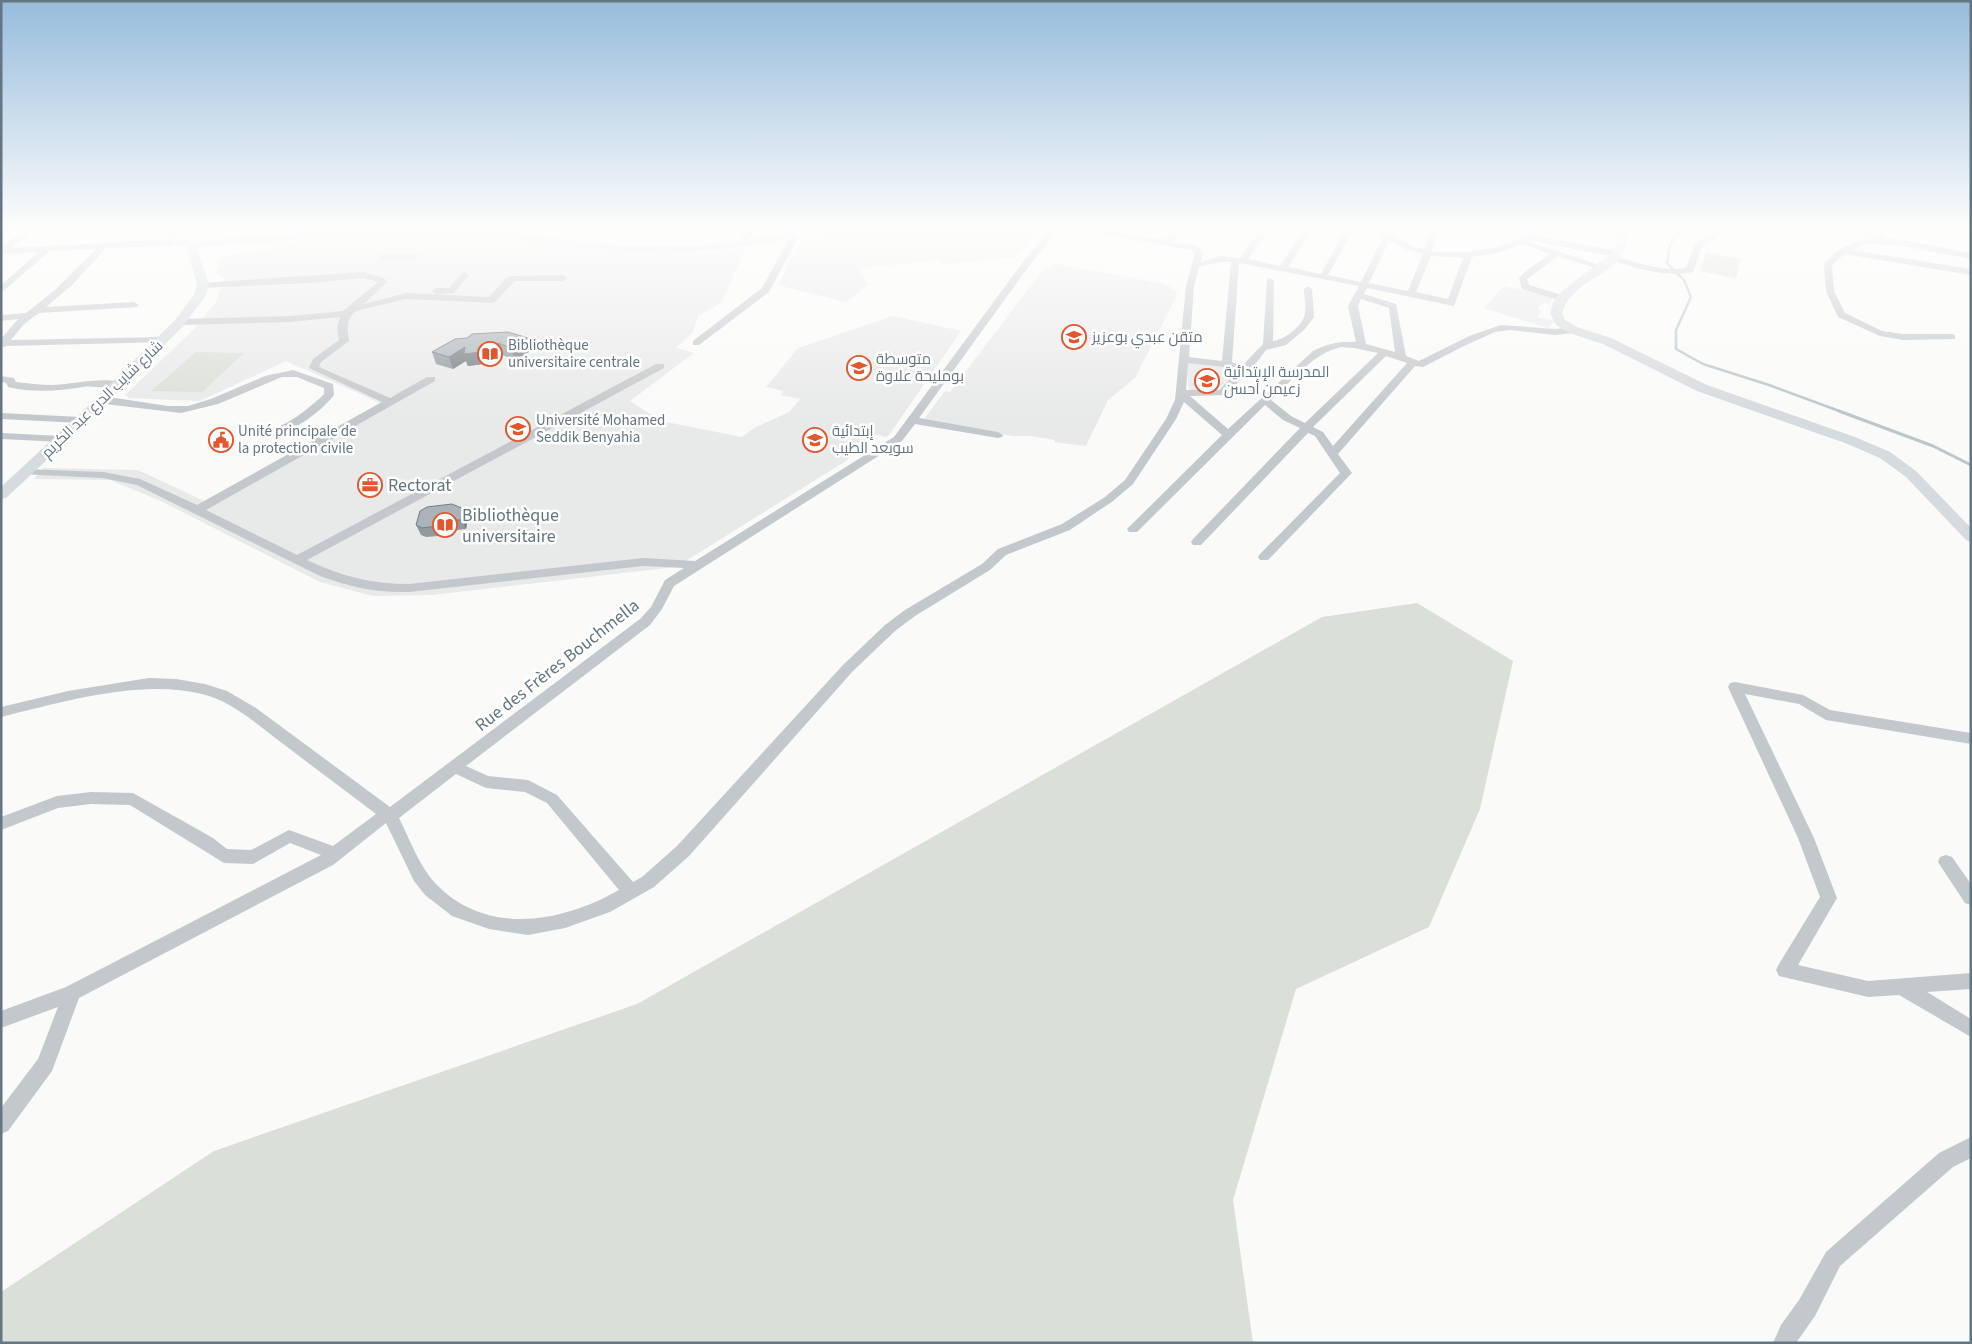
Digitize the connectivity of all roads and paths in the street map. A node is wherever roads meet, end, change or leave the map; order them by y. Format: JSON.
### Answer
{"nodes":[{"id":1,"x":1308,"y":289,"type":"dead end"},
{"id":2,"x":61,"y":290,"type":"edge"},
{"id":3,"x":202,"y":290,"type":"edge"},
{"id":4,"x":387,"y":290,"type":"edge"},
{"id":5,"x":402,"y":290,"type":"edge"},
{"id":6,"x":452,"y":290,"type":"edge"},
{"id":7,"x":501,"y":290,"type":"edge"},
{"id":8,"x":766,"y":290,"type":"edge"},
{"id":9,"x":1007,"y":290,"type":"edge"},
{"id":10,"x":1191,"y":290,"type":"edge"},
{"id":11,"x":1235,"y":290,"type":"edge"},
{"id":12,"x":1270,"y":290,"type":"edge"},
{"id":13,"x":1362,"y":290,"type":"edge"},
{"id":14,"x":1389,"y":290,"type":"edge"},
{"id":15,"x":1413,"y":290,"type":"edge"},
{"id":16,"x":1456,"y":290,"type":"edge"},
{"id":17,"x":1534,"y":290,"type":"edge"},
{"id":18,"x":1570,"y":290,"type":"edge"},
{"id":19,"x":1830,"y":290,"type":"edge"},
{"id":20,"x":1411,"y":294,"type":"junction"},
{"id":21,"x":1359,"y":296,"type":"junction"},
{"id":22,"x":1562,"y":298,"type":"junction"},
{"id":23,"x":134,"y":305,"type":"dead end"},
{"id":24,"x":354,"y":308,"type":"junction"},
{"id":25,"x":39,"y":310,"type":"junction"},
{"id":26,"x":346,"y":314,"type":"junction"},
{"id":27,"x":28,"y":316,"type":"junction"},
{"id":28,"x":1,"y":318,"type":"edge"},
{"id":29,"x":180,"y":322,"type":"junction"},
{"id":30,"x":1573,"y":330,"type":"junction"},
{"id":31,"x":1952,"y":337,"type":"dead end"},
{"id":32,"x":164,"y":340,"type":"junction"},
{"id":33,"x":696,"y":343,"type":"dead end"},
{"id":34,"x":2,"y":344,"type":"edge"},
{"id":35,"x":1268,"y":345,"type":"junction"},
{"id":36,"x":1362,"y":346,"type":"junction"},
{"id":37,"x":1384,"y":352,"type":"junction"},
{"id":38,"x":1401,"y":358,"type":"junction"},
{"id":39,"x":1183,"y":359,"type":"junction"},
{"id":40,"x":1413,"y":362,"type":"junction"},
{"id":41,"x":1227,"y":363,"type":"junction"},
{"id":42,"x":660,"y":366,"type":"dead end"},
{"id":43,"x":1244,"y":368,"type":"junction"},
{"id":44,"x":1,"y":379,"type":"edge"},
{"id":45,"x":431,"y":379,"type":"dead end"},
{"id":46,"x":117,"y":384,"type":"junction"},
{"id":47,"x":1180,"y":392,"type":"junction"},
{"id":48,"x":102,"y":399,"type":"junction"},
{"id":49,"x":1265,"y":400,"type":"junction"},
{"id":50,"x":391,"y":402,"type":"junction"},
{"id":51,"x":1,"y":416,"type":"edge"},
{"id":52,"x":81,"y":420,"type":"junction"},
{"id":53,"x":912,"y":420,"type":"junction"},
{"id":54,"x":1307,"y":428,"type":"junction"},
{"id":55,"x":248,"y":430,"type":"dead end"},
{"id":56,"x":998,"y":435,"type":"dead end"},
{"id":57,"x":1228,"y":435,"type":"junction"},
{"id":58,"x":1,"y":436,"type":"edge"},
{"id":59,"x":62,"y":439,"type":"junction"},
{"id":60,"x":1332,"y":454,"type":"junction"},
{"id":61,"x":24,"y":472,"type":"junction"},
{"id":62,"x":1,"y":474,"type":"edge"},
{"id":63,"x":1,"y":495,"type":"edge"},
{"id":64,"x":197,"y":510,"type":"junction"},
{"id":65,"x":1134,"y":529,"type":"dead end"},
{"id":66,"x":1971,"y":537,"type":"edge"},
{"id":67,"x":1197,"y":542,"type":"dead end"},
{"id":68,"x":1264,"y":557,"type":"dead end"},
{"id":69,"x":297,"y":560,"type":"junction"},
{"id":70,"x":698,"y":565,"type":"junction"},
{"id":71,"x":1,"y":712,"type":"edge"},
{"id":72,"x":1971,"y":738,"type":"edge"},
{"id":73,"x":455,"y":767,"type":"junction"},
{"id":74,"x":388,"y":815,"type":"junction"},
{"id":75,"x":1,"y":824,"type":"edge"},
{"id":76,"x":336,"y":854,"type":"junction"},
{"id":77,"x":1946,"y":862,"type":"dead end"},
{"id":78,"x":631,"y":892,"type":"junction"},
{"id":79,"x":1971,"y":898,"type":"edge"},
{"id":80,"x":1971,"y":980,"type":"edge"},
{"id":81,"x":1901,"y":986,"type":"junction"},
{"id":82,"x":72,"y":993,"type":"junction"},
{"id":83,"x":1,"y":1020,"type":"edge"},
{"id":84,"x":1971,"y":1028,"type":"edge"},
{"id":85,"x":1,"y":1124,"type":"edge"},
{"id":86,"x":1971,"y":1147,"type":"edge"},
{"id":87,"x":1784,"y":1343,"type":"edge"}],
"edges":[{"from":1,"to":35,"type":"street"},
{"from":2,"to":25,"type":"street"},
{"from":3,"to":29,"type":"main road","name":"شارع شايب الدرع عبد الكريم"},
{"from":4,"to":24,"type":"street"},
{"from":5,"to":6,"type":"street"},
{"from":7,"to":24,"type":"street"},
{"from":8,"to":33,"type":"street"},
{"from":9,"to":53,"type":"street","name":"Rue des Frères Bouchmella"},
{"from":10,"to":39,"type":"street"},
{"from":11,"to":41,"type":"street"},
{"from":12,"to":35,"type":"street"},
{"from":13,"to":21,"type":"street"},
{"from":14,"to":20,"type":"street"},
{"from":15,"to":20,"type":"street"},
{"from":16,"to":20,"type":"street"},
{"from":17,"to":22,"type":"street"},
{"from":18,"to":22,"type":"main road"},
{"from":19,"to":31,"type":"street"},
{"from":21,"to":36,"type":"street"},
{"from":21,"to":38,"type":"street"},
{"from":22,"to":30,"type":"main road"},
{"from":23,"to":25,"type":"street"},
{"from":24,"to":26,"type":"street"},
{"from":25,"to":27,"type":"street"},
{"from":26,"to":29,"type":"street"},
{"from":26,"to":50,"type":"street"},
{"from":27,"to":28,"type":"street"},
{"from":27,"to":34,"type":"street"},
{"from":29,"to":32,"type":"main road","name":"شارع شايب الدرع عبد الكريم"},
{"from":30,"to":40,"type":"street"},
{"from":30,"to":66,"type":"main road"},
{"from":32,"to":34,"type":"street"},
{"from":32,"to":46,"type":"main road","name":"شارع شايب الدرع عبد الكريم"},
{"from":35,"to":43,"type":"street"},
{"from":36,"to":37,"type":"street"},
{"from":36,"to":49,"type":"street"},
{"from":37,"to":38,"type":"street"},
{"from":37,"to":54,"type":"street"},
{"from":38,"to":40,"type":"street"},
{"from":39,"to":41,"type":"street"},
{"from":39,"to":47,"type":"street"},
{"from":40,"to":60,"type":"street"},
{"from":41,"to":43,"type":"street"},
{"from":42,"to":69,"type":"street"},
{"from":43,"to":47,"type":"street"},
{"from":44,"to":46,"type":"street"},
{"from":45,"to":50,"type":"street"},
{"from":46,"to":48,"type":"main road","name":"شارع شايب الدرع عبد الكريم"},
{"from":47,"to":57,"type":"street"},
{"from":47,"to":78,"type":"street"},
{"from":48,"to":52,"type":"main road","name":"شارع شايب الدرع عبد الكريم"},
{"from":48,"to":55,"type":"street"},
{"from":49,"to":54,"type":"street"},
{"from":49,"to":57,"type":"street"},
{"from":50,"to":64,"type":"street"},
{"from":51,"to":52,"type":"street"},
{"from":52,"to":59,"type":"main road","name":"شارع شايب الدرع عبد الكريم"},
{"from":53,"to":56,"type":"street"},
{"from":53,"to":70,"type":"street","name":"Rue des Frères Bouchmella"},
{"from":54,"to":60,"type":"street"},
{"from":54,"to":67,"type":"street"},
{"from":57,"to":65,"type":"street"},
{"from":58,"to":59,"type":"street"},
{"from":59,"to":61,"type":"main road","name":"شارع شايب الدرع عبد الكريم"},
{"from":60,"to":68,"type":"street"},
{"from":61,"to":62,"type":"main road"},
{"from":61,"to":63,"type":"main road","name":"شارع شايب الدرع عبد الكريم"},
{"from":61,"to":64,"type":"street"},
{"from":64,"to":69,"type":"street"},
{"from":69,"to":70,"type":"street"},
{"from":70,"to":73,"type":"street","name":"Rue des Frères Bouchmella"},
{"from":71,"to":74,"type":"street"},
{"from":72,"to":81,"type":"street"},
{"from":73,"to":74,"type":"street","name":"Rue des Frères Bouchmella"},
{"from":73,"to":78,"type":"street"},
{"from":74,"to":76,"type":"street","name":"Rue des Frères Bouchmella"},
{"from":74,"to":78,"type":"street"},
{"from":75,"to":76,"type":"street"},
{"from":76,"to":82,"type":"street","name":"Rue des Frères Bouchmella"},
{"from":77,"to":79,"type":"street"},
{"from":80,"to":81,"type":"street"},
{"from":81,"to":84,"type":"street"},
{"from":82,"to":83,"type":"street","name":"Rue des Frères Bouchmella"},
{"from":82,"to":85,"type":"street"},
{"from":86,"to":87,"type":"street"}]}
